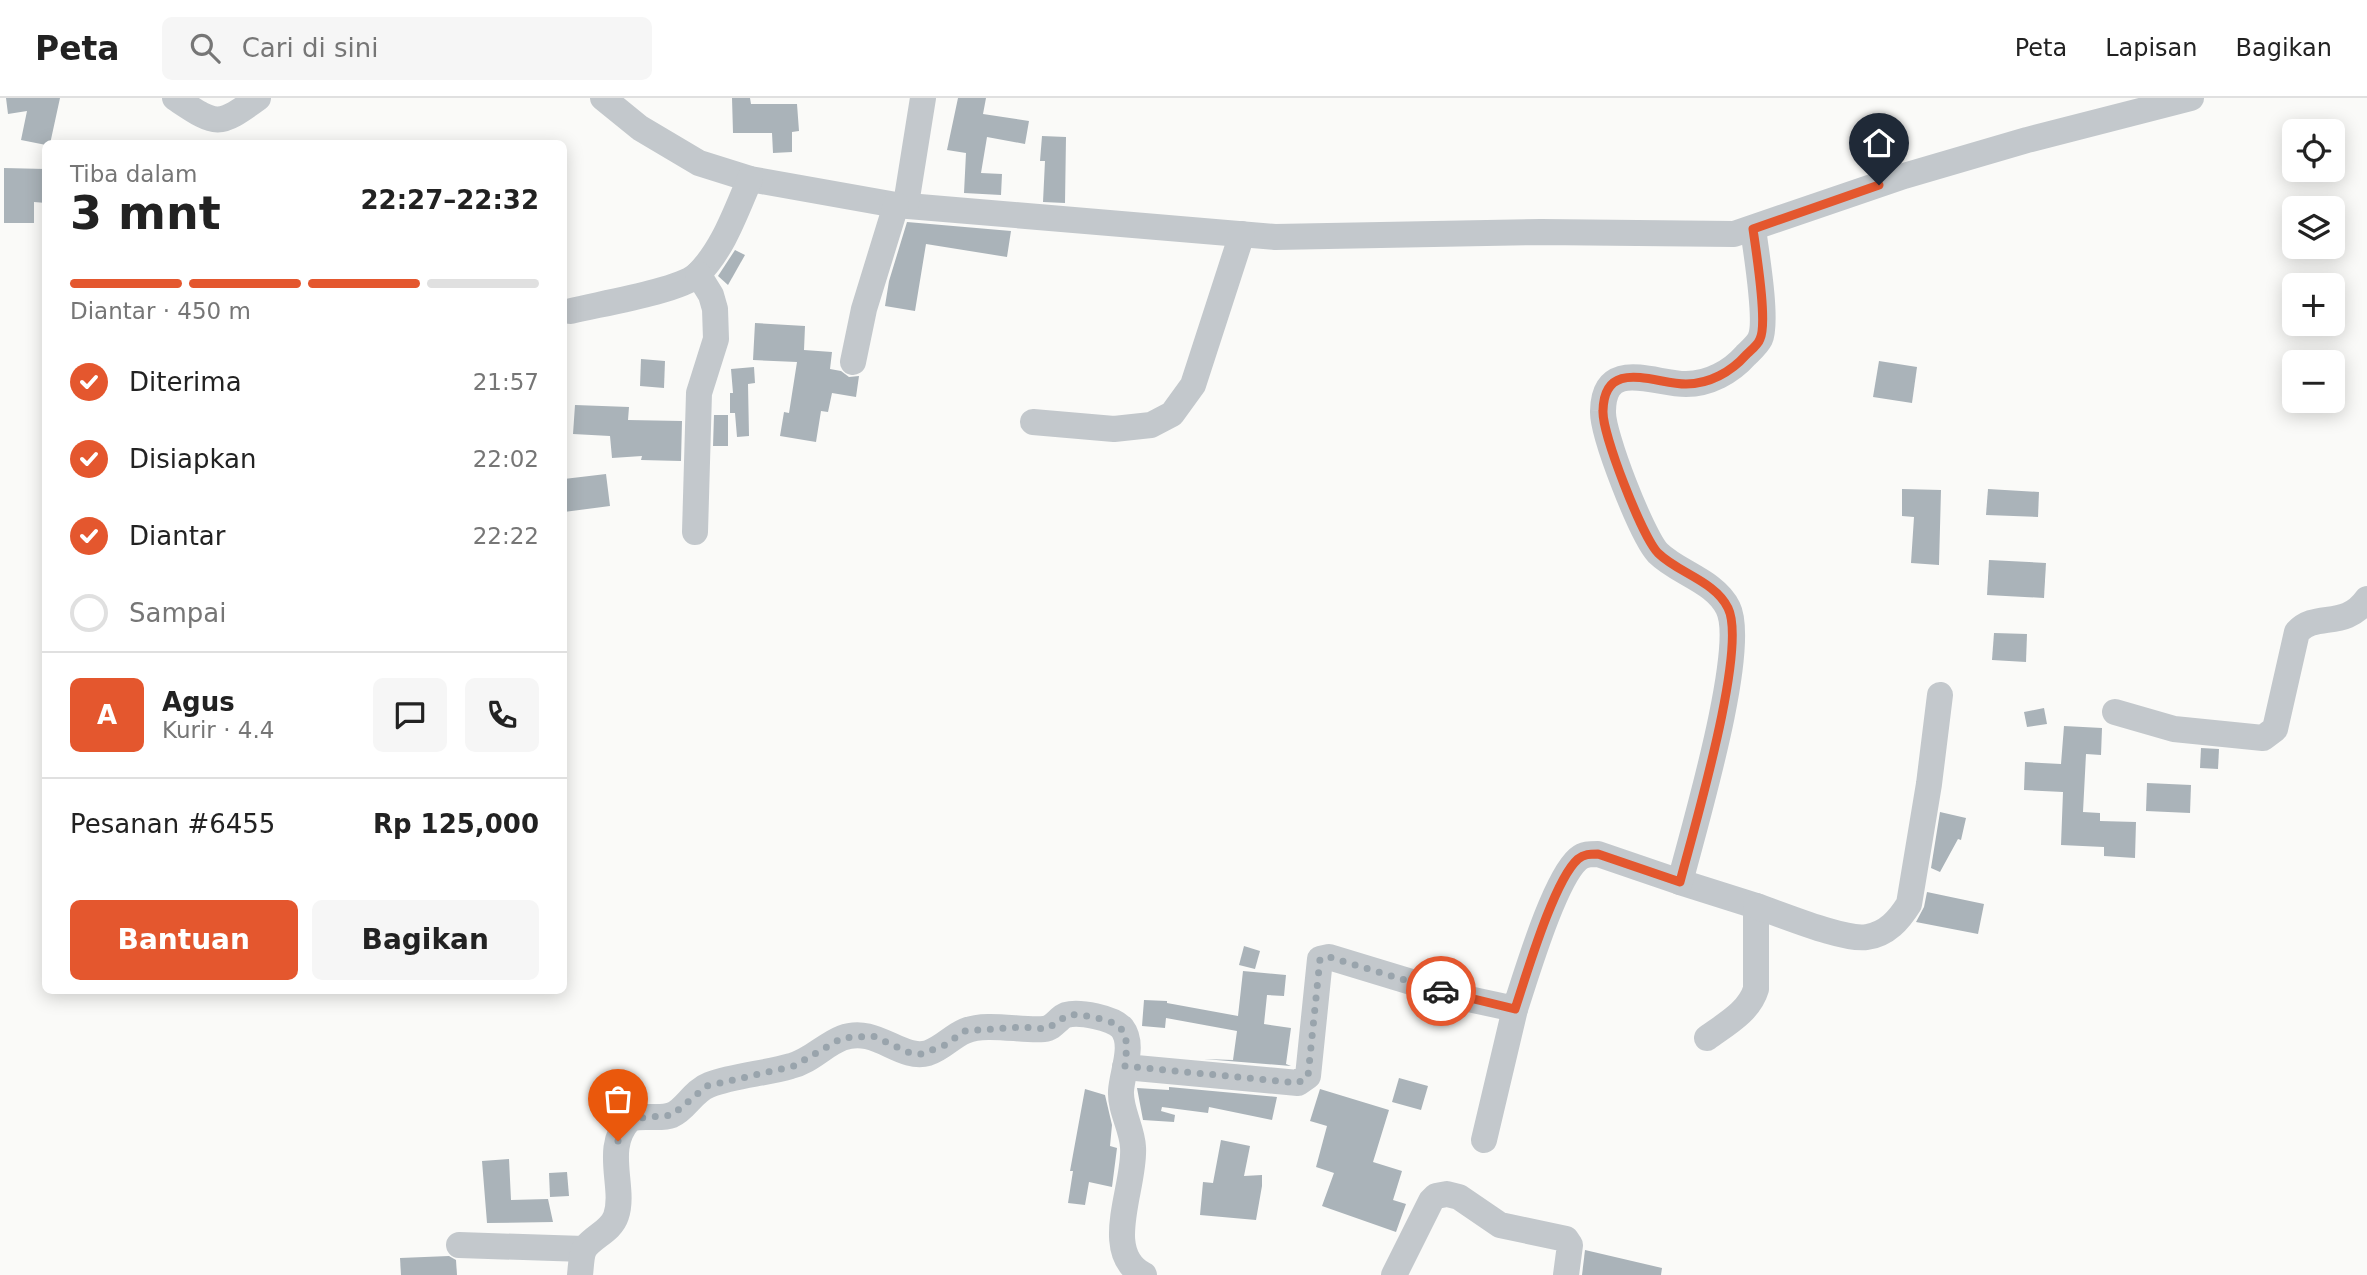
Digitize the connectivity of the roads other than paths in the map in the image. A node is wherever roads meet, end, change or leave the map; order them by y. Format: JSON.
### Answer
{"nodes":[{"id":1,"x":175,"y":98,"type":"edge"},
{"id":2,"x":258,"y":98,"type":"edge"},
{"id":3,"x":603,"y":98,"type":"edge"},
{"id":4,"x":923,"y":98,"type":"edge"},
{"id":5,"x":2191,"y":98,"type":"edge"},
{"id":6,"x":750,"y":179,"type":"junction"},
{"id":7,"x":901,"y":204,"type":"junction"},
{"id":8,"x":1753,"y":229,"type":"junction"},
{"id":9,"x":1242,"y":234,"type":"junction"},
{"id":10,"x":698,"y":274,"type":"junction"},
{"id":11,"x":571,"y":311,"type":"dead end"},
{"id":12,"x":853,"y":362,"type":"dead end"},
{"id":13,"x":1033,"y":422,"type":"dead end"},
{"id":14,"x":695,"y":532,"type":"dead end"},
{"id":15,"x":2367,"y":599,"type":"edge"},
{"id":16,"x":1940,"y":695,"type":"dead end"},
{"id":17,"x":2115,"y":712,"type":"dead end"},
{"id":18,"x":1680,"y":882,"type":"junction"},
{"id":19,"x":1756,"y":906,"type":"junction"},
{"id":20,"x":1515,"y":1009,"type":"junction"},
{"id":21,"x":1707,"y":1038,"type":"dead end"},
{"id":22,"x":1125,"y":1066,"type":"junction"},
{"id":23,"x":1484,"y":1140,"type":"dead end"},
{"id":24,"x":459,"y":1245,"type":"dead end"},
{"id":25,"x":582,"y":1262,"type":"edge"},
{"id":26,"x":1144,"y":1275,"type":"edge"},
{"id":27,"x":1395,"y":1275,"type":"edge"},
{"id":28,"x":1566,"y":1275,"type":"edge"}],
"edges":[{"from":1,"to":2,"type":"street"},
{"from":3,"to":6,"type":"street"},
{"from":4,"to":7,"type":"street"},
{"from":5,"to":8,"type":"street"},
{"from":6,"to":7,"type":"street"},
{"from":6,"to":10,"type":"street"},
{"from":7,"to":9,"type":"street"},
{"from":7,"to":12,"type":"street"},
{"from":8,"to":9,"type":"street"},
{"from":8,"to":18,"type":"street"},
{"from":9,"to":13,"type":"street"},
{"from":10,"to":11,"type":"street"},
{"from":10,"to":14,"type":"street"},
{"from":15,"to":17,"type":"street"},
{"from":16,"to":19,"type":"street"},
{"from":18,"to":19,"type":"street"},
{"from":18,"to":20,"type":"street"},
{"from":19,"to":21,"type":"street"},
{"from":20,"to":22,"type":"street"},
{"from":20,"to":23,"type":"street"},
{"from":22,"to":25,"type":"street"},
{"from":22,"to":26,"type":"street"},
{"from":24,"to":25,"type":"street"},
{"from":27,"to":28,"type":"street"}]}
